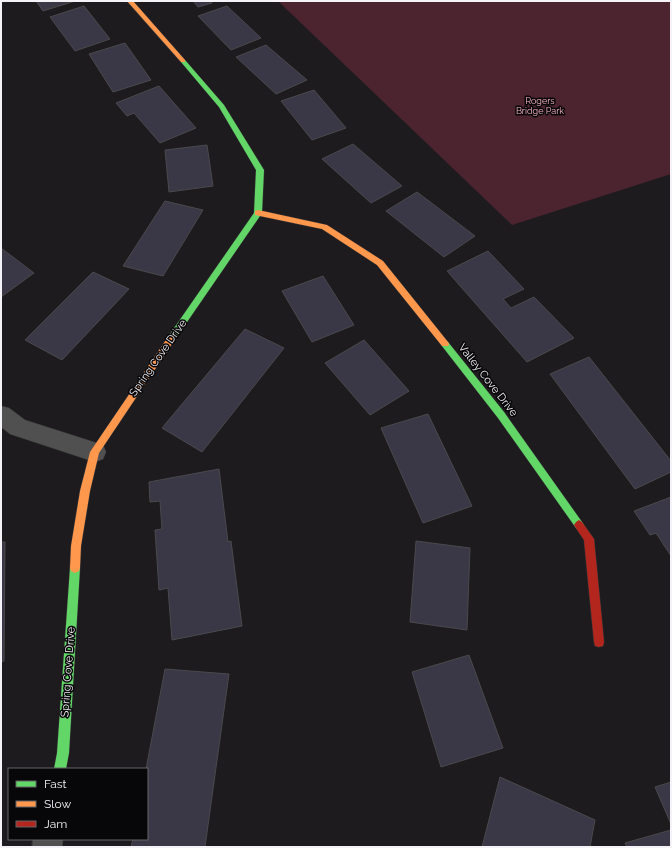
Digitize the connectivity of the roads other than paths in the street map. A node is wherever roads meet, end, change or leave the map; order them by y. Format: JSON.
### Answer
{"nodes":[{"id":1,"x":130,"y":1,"type":"edge"},
{"id":2,"x":258,"y":213,"type":"junction"},
{"id":3,"x":1,"y":415,"type":"edge"},
{"id":4,"x":95,"y":452,"type":"junction"},
{"id":5,"x":599,"y":642,"type":"dead end"},
{"id":6,"x":60,"y":768,"type":"edge"}],
"edges":[{"from":1,"to":2,"type":"street"},
{"from":2,"to":4,"type":"street","name":"Spring Cove Drive"},
{"from":2,"to":5,"type":"street","name":"Valley Cove Drive"},
{"from":3,"to":4,"type":"street"},
{"from":4,"to":6,"type":"street","name":"Spring Cove Drive"}]}
